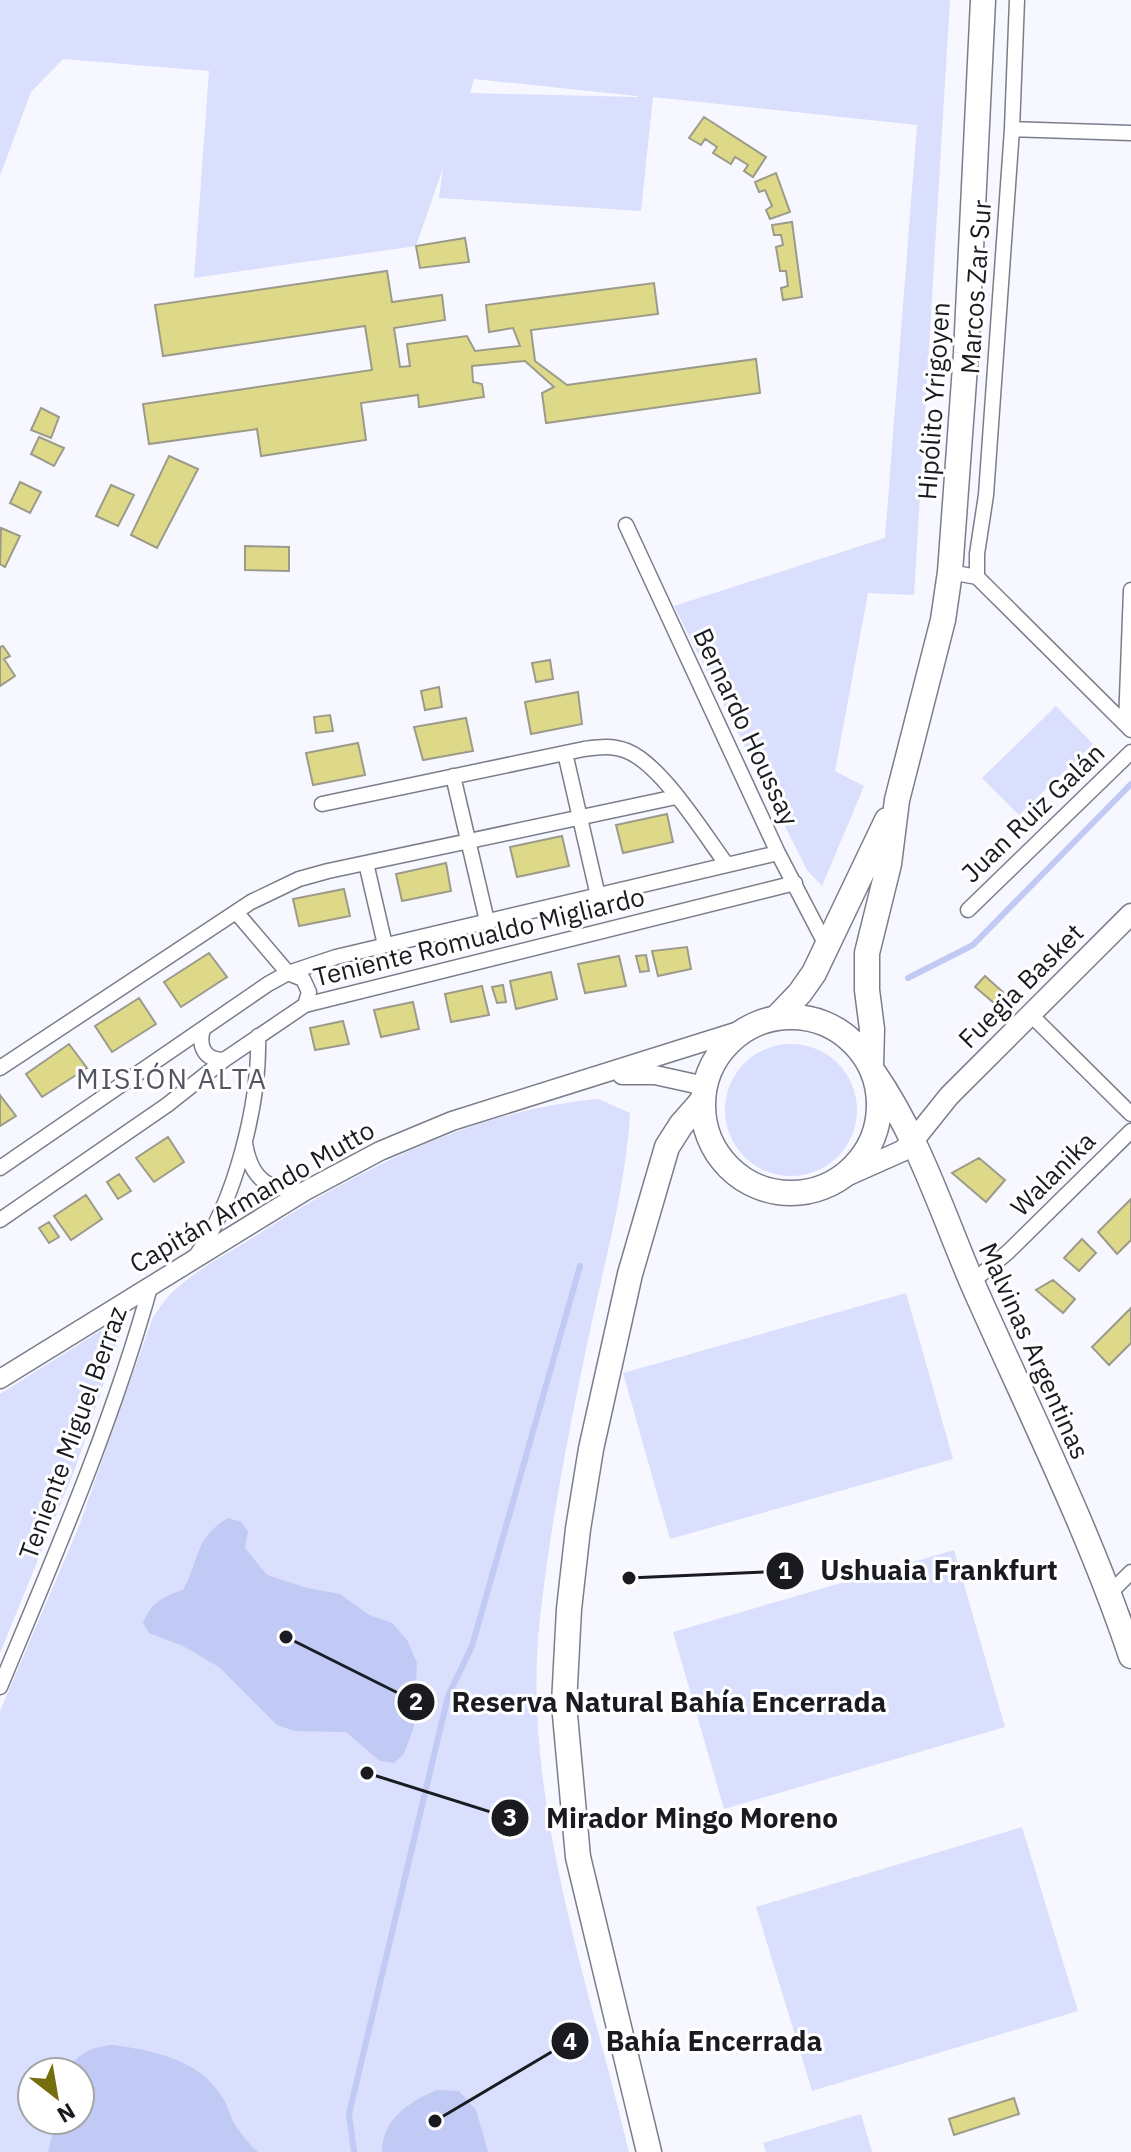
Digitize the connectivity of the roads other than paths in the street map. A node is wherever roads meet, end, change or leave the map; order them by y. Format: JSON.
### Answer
{"nodes":[{"id":1,"x":983,"y":0,"type":"edge"},
{"id":2,"x":1017,"y":0,"type":"edge"},
{"id":3,"x":1012,"y":129,"type":"junction"},
{"id":4,"x":1131,"y":133,"type":"edge"},
{"id":5,"x":626,"y":525,"type":"dead end"},
{"id":6,"x":950,"y":572,"type":"junction"},
{"id":7,"x":977,"y":577,"type":"junction"},
{"id":8,"x":1131,"y":590,"type":"edge"},
{"id":9,"x":1128,"y":727,"type":"edge"},
{"id":10,"x":1131,"y":752,"type":"edge"},
{"id":11,"x":565,"y":753,"type":"junction"},
{"id":12,"x":453,"y":776,"type":"junction"},
{"id":13,"x":676,"y":797,"type":"junction"},
{"id":14,"x":897,"y":800,"type":"junction"},
{"id":15,"x":322,"y":804,"type":"dead end"},
{"id":16,"x":580,"y":817,"type":"junction"},
{"id":17,"x":468,"y":841,"type":"junction"},
{"id":18,"x":778,"y":853,"type":"junction"},
{"id":19,"x":366,"y":863,"type":"junction"},
{"id":20,"x":727,"y":865,"type":"junction"},
{"id":21,"x":795,"y":883,"type":"junction"},
{"id":22,"x":598,"y":896,"type":"junction"},
{"id":23,"x":968,"y":910,"type":"dead end"},
{"id":24,"x":236,"y":912,"type":"junction"},
{"id":25,"x":1131,"y":914,"type":"edge"},
{"id":26,"x":487,"y":921,"type":"junction"},
{"id":27,"x":385,"y":945,"type":"junction"},
{"id":28,"x":827,"y":947,"type":"junction"},
{"id":29,"x":288,"y":973,"type":"junction"},
{"id":30,"x":305,"y":1005,"type":"junction"},
{"id":31,"x":1030,"y":1014,"type":"junction"},
{"id":32,"x":776,"y":1018,"type":"junction"},
{"id":33,"x":748,"y":1028,"type":"junction"},
{"id":34,"x":203,"y":1029,"type":"junction"},
{"id":35,"x":258,"y":1036,"type":"junction"},
{"id":36,"x":224,"y":1060,"type":"junction"},
{"id":37,"x":0,"y":1068,"type":"edge"},
{"id":38,"x":872,"y":1070,"type":"junction"},
{"id":39,"x":591,"y":1077,"type":"junction"},
{"id":40,"x":704,"y":1093,"type":"junction"},
{"id":41,"x":1131,"y":1114,"type":"edge"},
{"id":42,"x":908,"y":1130,"type":"junction"},
{"id":43,"x":1131,"y":1131,"type":"edge"},
{"id":44,"x":244,"y":1141,"type":"junction"},
{"id":45,"x":0,"y":1168,"type":"edge"},
{"id":46,"x":839,"y":1179,"type":"junction"},
{"id":47,"x":305,"y":1191,"type":"junction"},
{"id":48,"x":0,"y":1220,"type":"edge"},
{"id":49,"x":195,"y":1257,"type":"junction"},
{"id":50,"x":972,"y":1282,"type":"junction"},
{"id":51,"x":151,"y":1284,"type":"junction"},
{"id":52,"x":0,"y":1379,"type":"edge"},
{"id":53,"x":1131,"y":1572,"type":"edge"},
{"id":54,"x":1110,"y":1593,"type":"junction"},
{"id":55,"x":1131,"y":1656,"type":"edge"},
{"id":56,"x":0,"y":1687,"type":"edge"},
{"id":57,"x":649,"y":2152,"type":"edge"}],
"edges":[{"from":1,"to":6,"type":"main road","name":"Hipólito Yrigoyen"},
{"from":2,"to":3,"type":"street","name":"Marcos Zar Sur"},
{"from":3,"to":4,"type":"street"},
{"from":3,"to":7,"type":"street","name":"Marcos Zar Sur"},
{"from":5,"to":18,"type":"street","name":"Bernardo Houssay"},
{"from":6,"to":7,"type":"street"},
{"from":6,"to":14,"type":"main road","name":"Hipólito Yrigoyen"},
{"from":7,"to":9,"type":"street"},
{"from":8,"to":9,"type":"street"},
{"from":10,"to":23,"type":"street","name":"Juan Ruiz Galán"},
{"from":11,"to":12,"type":"street"},
{"from":11,"to":13,"type":"street"},
{"from":11,"to":16,"type":"street"},
{"from":12,"to":15,"type":"street"},
{"from":12,"to":17,"type":"street"},
{"from":13,"to":16,"type":"street"},
{"from":13,"to":20,"type":"street"},
{"from":14,"to":28,"type":"main road"},
{"from":14,"to":38,"type":"main road"},
{"from":16,"to":17,"type":"street"},
{"from":16,"to":22,"type":"street"},
{"from":17,"to":19,"type":"street"},
{"from":17,"to":26,"type":"street"},
{"from":18,"to":20,"type":"street","name":"Teniente Romualdo Migliardo"},
{"from":18,"to":21,"type":"street","name":"Bernardo Houssay"},
{"from":19,"to":24,"type":"street"},
{"from":19,"to":27,"type":"street"},
{"from":20,"to":22,"type":"street","name":"Teniente Romualdo Migliardo"},
{"from":21,"to":28,"type":"street","name":"Bernardo Houssay"},
{"from":21,"to":30,"type":"street","name":"Teniente Romualdo Migliardo"},
{"from":22,"to":26,"type":"street","name":"Teniente Romualdo Migliardo"},
{"from":24,"to":29,"type":"street"},
{"from":24,"to":37,"type":"street"},
{"from":25,"to":31,"type":"main road","name":"Fuegia Basket"},
{"from":26,"to":27,"type":"street","name":"Teniente Romualdo Migliardo"},
{"from":27,"to":29,"type":"street","name":"Teniente Romualdo Migliardo"},
{"from":28,"to":32,"type":"main road"},
{"from":29,"to":30,"type":"street"},
{"from":29,"to":34,"type":"street","name":"Teniente Romualdo Migliardo"},
{"from":30,"to":35,"type":"street","name":"Teniente Romualdo Migliardo"},
{"from":31,"to":41,"type":"street"},
{"from":31,"to":42,"type":"main road","name":"Fuegia Basket"},
{"from":32,"to":33,"type":"main road"},
{"from":32,"to":38,"type":"main road"},
{"from":33,"to":39,"type":"street","name":"Capitán Armando Mutto"},
{"from":33,"to":40,"type":"main road"},
{"from":34,"to":36,"type":"street"},
{"from":34,"to":45,"type":"street","name":"Teniente Romualdo Migliardo"},
{"from":35,"to":36,"type":"street","name":"Teniente Romualdo Migliardo"},
{"from":35,"to":44,"type":"street"},
{"from":36,"to":48,"type":"street","name":"Teniente Romualdo Migliardo"},
{"from":38,"to":42,"type":"main road","name":"Malvinas Argentinas"},
{"from":38,"to":46,"type":"main road"},
{"from":39,"to":40,"type":"street","name":"Capitán Armando Mutto"},
{"from":39,"to":47,"type":"street","name":"Capitán Armando Mutto"},
{"from":40,"to":46,"type":"main road"},
{"from":40,"to":57,"type":"main road"},
{"from":42,"to":46,"type":"main road"},
{"from":42,"to":50,"type":"main road","name":"Malvinas Argentinas"},
{"from":43,"to":50,"type":"street","name":"Walanika"},
{"from":44,"to":47,"type":"street"},
{"from":44,"to":49,"type":"street"},
{"from":47,"to":49,"type":"street","name":"Capitán Armando Mutto"},
{"from":49,"to":51,"type":"street","name":"Capitán Armando Mutto"},
{"from":50,"to":54,"type":"main road","name":"Malvinas Argentinas"},
{"from":51,"to":52,"type":"street","name":"Capitán Armando Mutto"},
{"from":51,"to":56,"type":"street","name":"Teniente Miguel Berraz"},
{"from":53,"to":54,"type":"street"},
{"from":54,"to":55,"type":"main road","name":"Malvinas Argentinas"}]}
